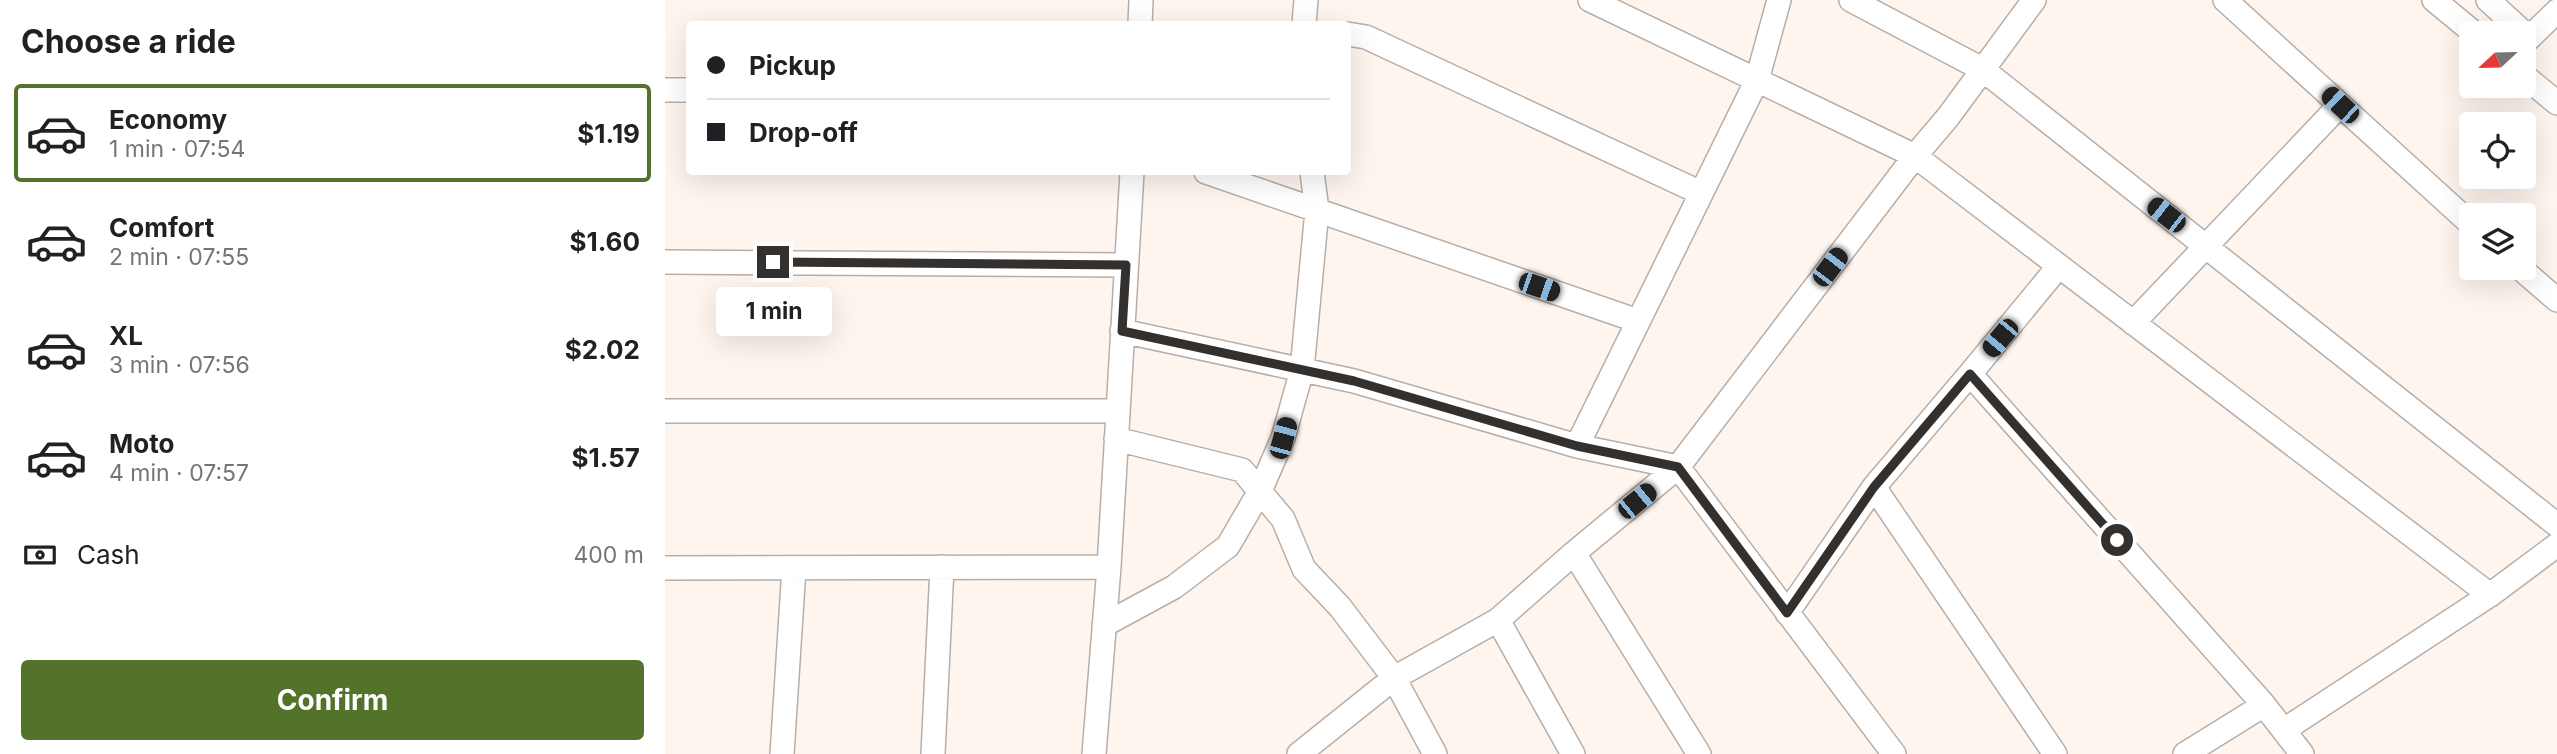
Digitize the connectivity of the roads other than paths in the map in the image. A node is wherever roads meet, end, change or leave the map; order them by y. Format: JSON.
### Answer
{"nodes":[{"id":1,"x":1141,"y":0,"type":"edge"},
{"id":2,"x":1306,"y":0,"type":"edge"},
{"id":3,"x":1590,"y":0,"type":"edge"},
{"id":4,"x":1779,"y":0,"type":"edge"},
{"id":5,"x":1851,"y":0,"type":"edge"},
{"id":6,"x":2034,"y":0,"type":"edge"},
{"id":7,"x":2225,"y":0,"type":"edge"},
{"id":8,"x":2434,"y":0,"type":"edge"},
{"id":9,"x":2487,"y":0,"type":"edge"},
{"id":10,"x":2557,"y":11,"type":"edge"},
{"id":11,"x":1140,"y":21,"type":"edge"},
{"id":12,"x":1304,"y":21,"type":"edge"},
{"id":13,"x":2459,"y":21,"type":"edge"},
{"id":14,"x":2507,"y":21,"type":"edge"},
{"id":15,"x":2536,"y":31,"type":"edge"},
{"id":16,"x":1351,"y":35,"type":"edge"},
{"id":17,"x":1982,"y":69,"type":"junction"},
{"id":18,"x":1757,"y":80,"type":"junction"},
{"id":19,"x":2536,"y":86,"type":"edge"},
{"id":20,"x":665,"y":90,"type":"edge"},
{"id":21,"x":686,"y":90,"type":"edge"},
{"id":22,"x":2557,"y":103,"type":"edge"},
{"id":23,"x":2340,"y":105,"type":"junction"},
{"id":24,"x":1915,"y":156,"type":"junction"},
{"id":25,"x":1132,"y":175,"type":"edge"},
{"id":26,"x":1215,"y":175,"type":"edge"},
{"id":27,"x":1313,"y":175,"type":"edge"},
{"id":28,"x":1701,"y":193,"type":"junction"},
{"id":29,"x":1317,"y":210,"type":"junction"},
{"id":30,"x":2459,"y":213,"type":"edge"},
{"id":31,"x":2207,"y":247,"type":"junction"},
{"id":32,"x":665,"y":262,"type":"edge"},
{"id":33,"x":1126,"y":265,"type":"junction"},
{"id":34,"x":2059,"y":265,"type":"junction"},
{"id":35,"x":2534,"y":280,"type":"edge"},
{"id":36,"x":2557,"y":300,"type":"edge"},
{"id":37,"x":1638,"y":320,"type":"junction"},
{"id":38,"x":2133,"y":323,"type":"junction"},
{"id":39,"x":1122,"y":331,"type":"junction"},
{"id":40,"x":1302,"y":370,"type":"junction"},
{"id":41,"x":1970,"y":374,"type":"junction"},
{"id":42,"x":665,"y":411,"type":"edge"},
{"id":43,"x":1118,"y":411,"type":"junction"},
{"id":44,"x":1116,"y":439,"type":"junction"},
{"id":45,"x":1577,"y":446,"type":"junction"},
{"id":46,"x":1678,"y":467,"type":"junction"},
{"id":47,"x":1874,"y":487,"type":"junction"},
{"id":48,"x":1260,"y":491,"type":"junction"},
{"id":49,"x":2557,"y":525,"type":"edge"},
{"id":50,"x":2557,"y":545,"type":"edge"},
{"id":51,"x":1574,"y":553,"type":"junction"},
{"id":52,"x":1109,"y":567,"type":"junction"},
{"id":53,"x":665,"y":568,"type":"edge"},
{"id":54,"x":795,"y":568,"type":"junction"},
{"id":55,"x":942,"y":568,"type":"junction"},
{"id":56,"x":2490,"y":595,"type":"junction"},
{"id":57,"x":1787,"y":613,"type":"junction"},
{"id":58,"x":1498,"y":620,"type":"junction"},
{"id":59,"x":1104,"y":625,"type":"junction"},
{"id":60,"x":1394,"y":678,"type":"junction"},
{"id":61,"x":2264,"y":705,"type":"junction"},
{"id":62,"x":2284,"y":730,"type":"junction"},
{"id":63,"x":782,"y":754,"type":"edge"},
{"id":64,"x":933,"y":754,"type":"edge"},
{"id":65,"x":1094,"y":754,"type":"edge"},
{"id":66,"x":1299,"y":754,"type":"edge"},
{"id":67,"x":1435,"y":754,"type":"edge"},
{"id":68,"x":1573,"y":754,"type":"edge"},
{"id":69,"x":1699,"y":754,"type":"edge"},
{"id":70,"x":1894,"y":754,"type":"edge"},
{"id":71,"x":2055,"y":754,"type":"edge"},
{"id":72,"x":2185,"y":754,"type":"edge"},
{"id":73,"x":2302,"y":754,"type":"edge"}],
"edges":[{"from":1,"to":11,"type":"street"},
{"from":2,"to":12,"type":"street"},
{"from":3,"to":18,"type":"street"},
{"from":4,"to":18,"type":"street"},
{"from":5,"to":17,"type":"street"},
{"from":6,"to":17,"type":"street"},
{"from":7,"to":23,"type":"street"},
{"from":8,"to":13,"type":"street"},
{"from":9,"to":14,"type":"street"},
{"from":10,"to":15,"type":"street"},
{"from":16,"to":28,"type":"street"},
{"from":17,"to":24,"type":"street"},
{"from":17,"to":31,"type":"street"},
{"from":18,"to":24,"type":"street"},
{"from":18,"to":28,"type":"street"},
{"from":19,"to":22,"type":"street"},
{"from":20,"to":21,"type":"street"},
{"from":23,"to":30,"type":"street"},
{"from":23,"to":31,"type":"street"},
{"from":24,"to":34,"type":"street"},
{"from":24,"to":46,"type":"street"},
{"from":25,"to":33,"type":"street"},
{"from":26,"to":29,"type":"street"},
{"from":27,"to":29,"type":"street"},
{"from":28,"to":37,"type":"street"},
{"from":29,"to":37,"type":"street"},
{"from":29,"to":40,"type":"street"},
{"from":31,"to":38,"type":"street"},
{"from":31,"to":49,"type":"street"},
{"from":32,"to":33,"type":"street"},
{"from":33,"to":39,"type":"street"},
{"from":34,"to":38,"type":"street"},
{"from":34,"to":41,"type":"street"},
{"from":35,"to":36,"type":"street"},
{"from":37,"to":45,"type":"street"},
{"from":38,"to":56,"type":"street"},
{"from":39,"to":40,"type":"street"},
{"from":39,"to":43,"type":"street"},
{"from":40,"to":45,"type":"street"},
{"from":40,"to":48,"type":"street"},
{"from":41,"to":47,"type":"street"},
{"from":41,"to":61,"type":"street"},
{"from":42,"to":43,"type":"street"},
{"from":43,"to":44,"type":"street"},
{"from":44,"to":48,"type":"street"},
{"from":44,"to":52,"type":"street"},
{"from":45,"to":46,"type":"street"},
{"from":46,"to":51,"type":"street"},
{"from":46,"to":57,"type":"street"},
{"from":47,"to":57,"type":"street"},
{"from":47,"to":71,"type":"street"},
{"from":48,"to":59,"type":"street"},
{"from":48,"to":60,"type":"street"},
{"from":50,"to":56,"type":"street"},
{"from":51,"to":58,"type":"street"},
{"from":51,"to":69,"type":"street"},
{"from":52,"to":55,"type":"street"},
{"from":52,"to":59,"type":"street"},
{"from":53,"to":54,"type":"street"},
{"from":54,"to":55,"type":"street"},
{"from":54,"to":63,"type":"street"},
{"from":55,"to":64,"type":"street"},
{"from":56,"to":62,"type":"street"},
{"from":57,"to":70,"type":"street"},
{"from":58,"to":60,"type":"street"},
{"from":58,"to":68,"type":"street"},
{"from":59,"to":65,"type":"street"},
{"from":60,"to":66,"type":"street"},
{"from":60,"to":67,"type":"street"},
{"from":61,"to":62,"type":"street"},
{"from":61,"to":72,"type":"street"},
{"from":62,"to":73,"type":"street"}]}
